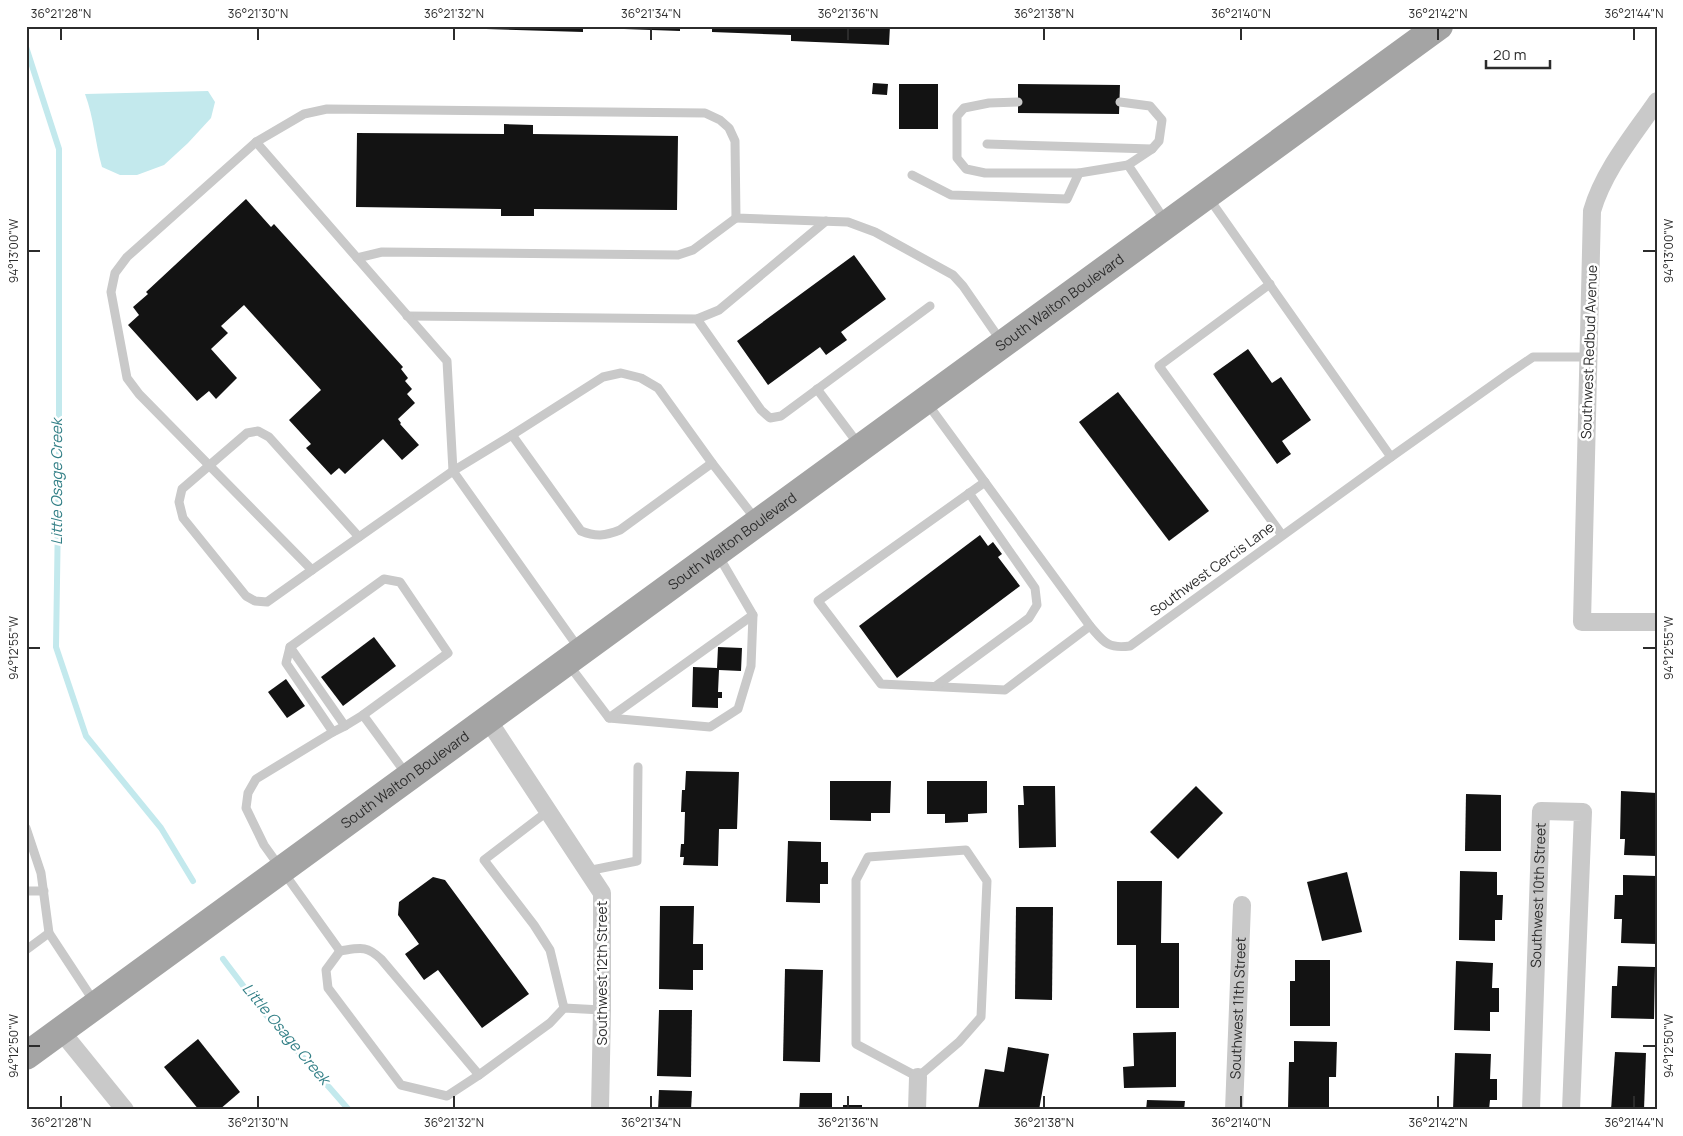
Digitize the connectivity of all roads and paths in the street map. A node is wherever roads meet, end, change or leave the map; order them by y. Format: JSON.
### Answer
{"nodes":[{"id":1,"x":1439,"y":26,"type":"edge"},
{"id":2,"x":1657,"y":101,"type":"edge"},
{"id":3,"x":1018,"y":102,"type":"dead end"},
{"id":4,"x":1120,"y":102,"type":"dead end"},
{"id":5,"x":256,"y":142,"type":"junction"},
{"id":6,"x":987,"y":144,"type":"dead end"},
{"id":7,"x":1152,"y":148,"type":"junction"},
{"id":8,"x":1128,"y":165,"type":"junction"},
{"id":9,"x":1079,"y":173,"type":"junction"},
{"id":10,"x":912,"y":175,"type":"dead end"},
{"id":11,"x":1207,"y":196,"type":"junction"},
{"id":12,"x":736,"y":218,"type":"junction"},
{"id":13,"x":826,"y":221,"type":"junction"},
{"id":14,"x":1167,"y":225,"type":"junction"},
{"id":15,"x":358,"y":258,"type":"junction"},
{"id":16,"x":1270,"y":284,"type":"junction"},
{"id":17,"x":930,"y":306,"type":"dead end"},
{"id":18,"x":407,"y":316,"type":"junction"},
{"id":19,"x":697,"y":319,"type":"junction"},
{"id":20,"x":1003,"y":345,"type":"junction"},
{"id":21,"x":1588,"y":357,"type":"junction"},
{"id":22,"x":817,"y":389,"type":"junction"},
{"id":23,"x":926,"y":401,"type":"junction"},
{"id":24,"x":512,"y":435,"type":"junction"},
{"id":25,"x":862,"y":448,"type":"junction"},
{"id":26,"x":1391,"y":456,"type":"junction"},
{"id":27,"x":712,"y":462,"type":"junction"},
{"id":28,"x":209,"y":466,"type":"junction"},
{"id":29,"x":453,"y":471,"type":"junction"},
{"id":30,"x":985,"y":482,"type":"junction"},
{"id":31,"x":969,"y":493,"type":"junction"},
{"id":32,"x":758,"y":523,"type":"junction"},
{"id":33,"x":1282,"y":535,"type":"junction"},
{"id":34,"x":359,"y":537,"type":"junction"},
{"id":35,"x":716,"y":553,"type":"junction"},
{"id":36,"x":312,"y":570,"type":"junction"},
{"id":37,"x":753,"y":615,"type":"junction"},
{"id":38,"x":1657,"y":622,"type":"edge"},
{"id":39,"x":1090,"y":626,"type":"junction"},
{"id":40,"x":290,"y":647,"type":"junction"},
{"id":41,"x":574,"y":657,"type":"junction"},
{"id":42,"x":936,"y":686,"type":"junction"},
{"id":43,"x":363,"y":715,"type":"junction"},
{"id":44,"x":609,"y":718,"type":"junction"},
{"id":45,"x":488,"y":720,"type":"junction"},
{"id":46,"x":345,"y":726,"type":"junction"},
{"id":47,"x":333,"y":732,"type":"junction"},
{"id":48,"x":638,"y":767,"type":"dead end"},
{"id":49,"x":409,"y":777,"type":"junction"},
{"id":50,"x":548,"y":811,"type":"junction"},
{"id":51,"x":26,"y":828,"type":"edge"},
{"id":52,"x":282,"y":870,"type":"junction"},
{"id":53,"x":587,"y":871,"type":"junction"},
{"id":54,"x":26,"y":891,"type":"edge"},
{"id":55,"x":44,"y":891,"type":"junction"},
{"id":56,"x":1242,"y":904,"type":"dead end"},
{"id":57,"x":49,"y":933,"type":"junction"},
{"id":58,"x":26,"y":950,"type":"edge"},
{"id":59,"x":340,"y":951,"type":"junction"},
{"id":60,"x":97,"y":1005,"type":"junction"},
{"id":61,"x":564,"y":1008,"type":"junction"},
{"id":62,"x":602,"y":1010,"type":"junction"},
{"id":63,"x":61,"y":1031,"type":"junction"},
{"id":64,"x":26,"y":1056,"type":"edge"},
{"id":65,"x":479,"y":1075,"type":"junction"},
{"id":66,"x":918,"y":1077,"type":"junction"},
{"id":67,"x":125,"y":1110,"type":"edge"},
{"id":68,"x":600,"y":1110,"type":"edge"},
{"id":69,"x":917,"y":1110,"type":"edge"},
{"id":70,"x":1234,"y":1110,"type":"edge"},
{"id":71,"x":1531,"y":1110,"type":"edge"},
{"id":72,"x":1571,"y":1110,"type":"edge"}],
"edges":[{"from":1,"to":11,"type":"main road","name":"South Walton Boulevard"},
{"from":2,"to":21,"type":"street","name":"Southwest Redbud Avenue"},
{"from":3,"to":9,"type":"lane"},
{"from":4,"to":7,"type":"lane"},
{"from":5,"to":12,"type":"lane"},
{"from":5,"to":15,"type":"lane"},
{"from":5,"to":28,"type":"lane"},
{"from":6,"to":7,"type":"lane"},
{"from":7,"to":8,"type":"lane"},
{"from":8,"to":9,"type":"lane"},
{"from":8,"to":14,"type":"lane"},
{"from":9,"to":10,"type":"lane"},
{"from":11,"to":14,"type":"main road","name":"South Walton Boulevard"},
{"from":11,"to":16,"type":"lane"},
{"from":12,"to":13,"type":"lane"},
{"from":12,"to":15,"type":"lane"},
{"from":13,"to":19,"type":"lane"},
{"from":13,"to":20,"type":"lane"},
{"from":14,"to":20,"type":"main road","name":"South Walton Boulevard"},
{"from":15,"to":18,"type":"lane"},
{"from":16,"to":26,"type":"lane"},
{"from":16,"to":33,"type":"lane"},
{"from":17,"to":22,"type":"lane"},
{"from":18,"to":19,"type":"lane"},
{"from":18,"to":29,"type":"lane"},
{"from":19,"to":22,"type":"lane"},
{"from":20,"to":23,"type":"main road","name":"South Walton Boulevard"},
{"from":21,"to":26,"type":"lane","name":"Southwest Cercis Lane"},
{"from":21,"to":38,"type":"street","name":"Southwest Redbud Avenue"},
{"from":22,"to":25,"type":"lane"},
{"from":23,"to":25,"type":"main road","name":"South Walton Boulevard"},
{"from":23,"to":30,"type":"lane","name":"Southwest Cercis Lane"},
{"from":24,"to":27,"type":"lane"},
{"from":24,"to":27,"type":"lane"},
{"from":24,"to":29,"type":"lane"},
{"from":25,"to":32,"type":"main road","name":"South Walton Boulevard"},
{"from":26,"to":33,"type":"lane","name":"Southwest Cercis Lane"},
{"from":27,"to":32,"type":"lane"},
{"from":28,"to":34,"type":"lane"},
{"from":28,"to":36,"type":"lane"},
{"from":28,"to":36,"type":"lane"},
{"from":29,"to":34,"type":"lane"},
{"from":29,"to":41,"type":"lane"},
{"from":30,"to":31,"type":"lane"},
{"from":30,"to":39,"type":"lane","name":"Southwest Cercis Lane"},
{"from":31,"to":42,"type":"lane"},
{"from":31,"to":42,"type":"lane"},
{"from":32,"to":35,"type":"main road","name":"South Walton Boulevard"},
{"from":33,"to":39,"type":"lane","name":"Southwest Cercis Lane"},
{"from":34,"to":36,"type":"lane"},
{"from":35,"to":37,"type":"lane"},
{"from":35,"to":41,"type":"main road","name":"South Walton Boulevard"},
{"from":37,"to":44,"type":"lane"},
{"from":37,"to":44,"type":"lane"},
{"from":39,"to":42,"type":"lane"},
{"from":40,"to":43,"type":"lane"},
{"from":40,"to":46,"type":"lane"},
{"from":40,"to":47,"type":"lane"},
{"from":41,"to":44,"type":"lane"},
{"from":41,"to":45,"type":"main road","name":"South Walton Boulevard"},
{"from":43,"to":46,"type":"lane"},
{"from":43,"to":49,"type":"lane"},
{"from":45,"to":49,"type":"main road","name":"South Walton Boulevard"},
{"from":45,"to":50,"type":"street","name":"Southwest 12th Street"},
{"from":46,"to":47,"type":"lane"},
{"from":47,"to":52,"type":"lane"},
{"from":48,"to":53,"type":"lane"},
{"from":49,"to":52,"type":"main road","name":"South Walton Boulevard"},
{"from":50,"to":53,"type":"street","name":"Southwest 12th Street"},
{"from":50,"to":61,"type":"lane"},
{"from":51,"to":55,"type":"lane"},
{"from":52,"to":59,"type":"lane"},
{"from":52,"to":60,"type":"main road","name":"South Walton Boulevard"},
{"from":53,"to":62,"type":"street","name":"Southwest 12th Street"},
{"from":54,"to":55,"type":"lane"},
{"from":55,"to":57,"type":"lane"},
{"from":56,"to":70,"type":"street","name":"Southwest 11th Street"},
{"from":57,"to":58,"type":"lane"},
{"from":57,"to":60,"type":"lane"},
{"from":59,"to":65,"type":"lane"},
{"from":59,"to":65,"type":"lane"},
{"from":60,"to":63,"type":"main road","name":"South Walton Boulevard"},
{"from":61,"to":62,"type":"lane"},
{"from":61,"to":65,"type":"lane"},
{"from":62,"to":68,"type":"street","name":"Southwest 12th Street"},
{"from":63,"to":64,"type":"main road","name":"South Walton Boulevard"},
{"from":63,"to":67,"type":"street"},
{"from":66,"to":66,"type":"lane"},
{"from":66,"to":69,"type":"street"},
{"from":71,"to":72,"type":"street","name":"Southwest 10th Street"}]}
